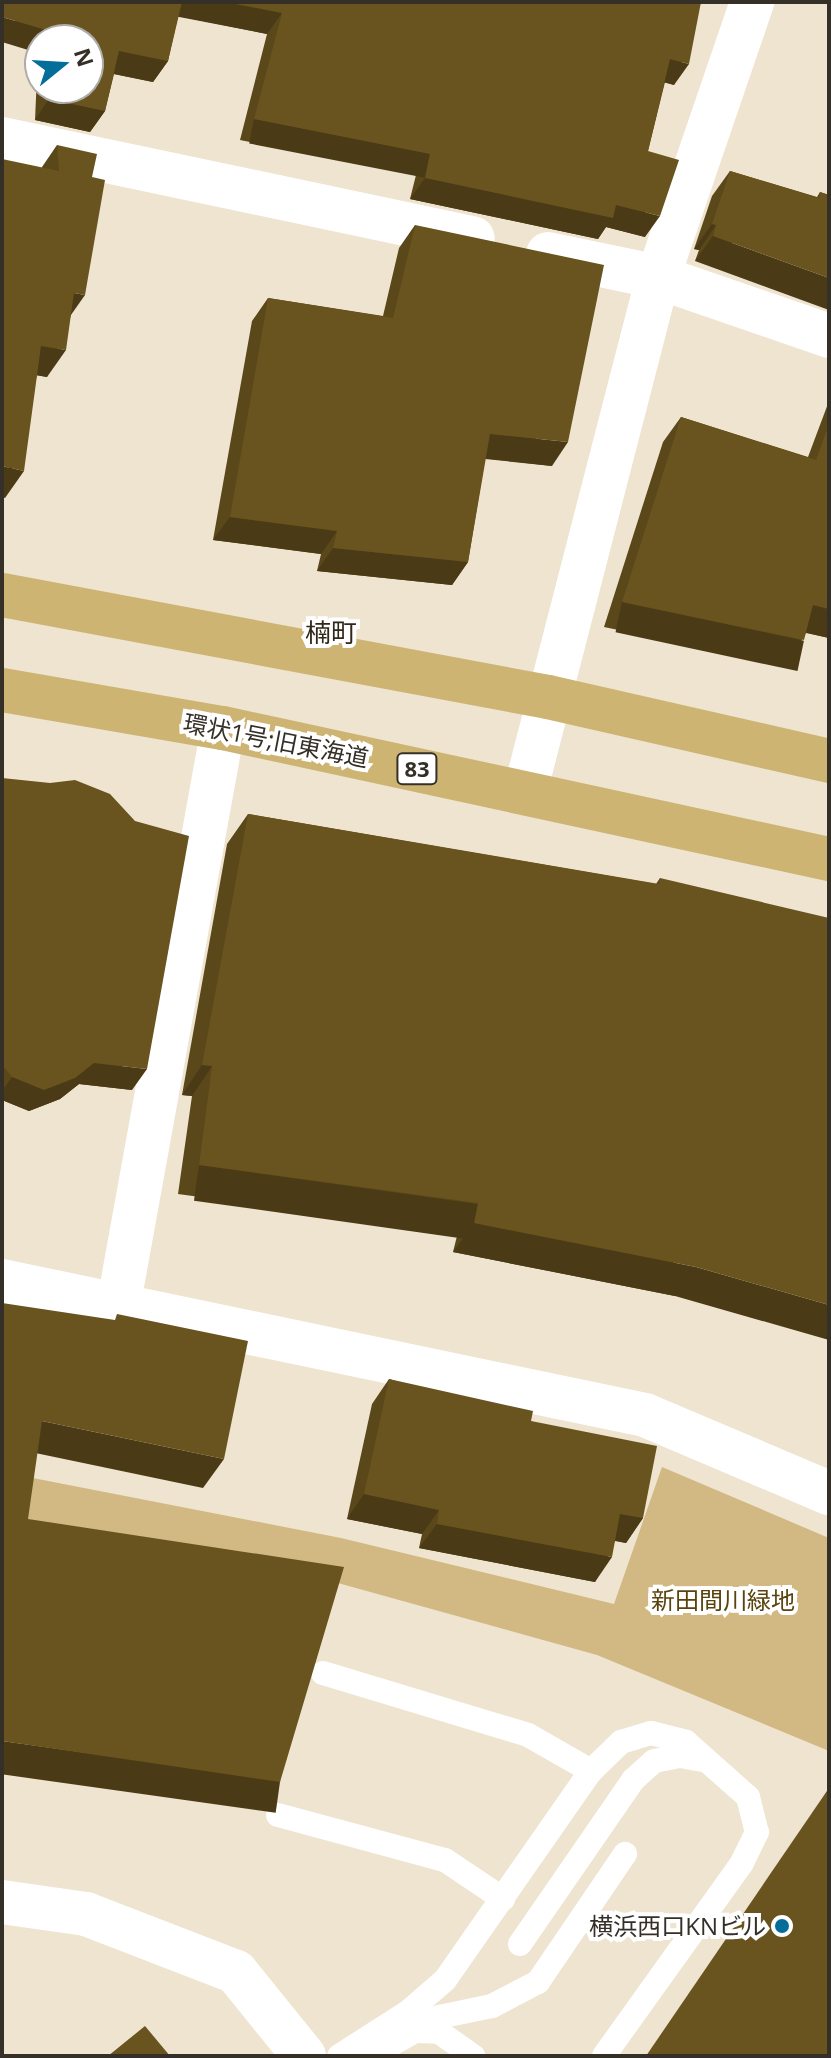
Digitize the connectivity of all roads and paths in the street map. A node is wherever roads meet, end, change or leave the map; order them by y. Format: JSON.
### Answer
{"nodes":[{"id":1,"x":752,"y":2,"type":"edge"},
{"id":2,"x":2,"y":139,"type":"edge"},
{"id":3,"x":658,"y":277,"type":"junction"},
{"id":4,"x":829,"y":336,"type":"edge"},
{"id":5,"x":2,"y":595,"type":"edge"},
{"id":6,"x":2,"y":690,"type":"edge"},
{"id":7,"x":548,"y":697,"type":"junction"},
{"id":8,"x":223,"y":728,"type":"junction"},
{"id":9,"x":829,"y":761,"type":"edge"},
{"id":10,"x":525,"y":792,"type":"junction"},
{"id":11,"x":829,"y":859,"type":"edge"},
{"id":12,"x":2,"y":1281,"type":"edge"},
{"id":13,"x":119,"y":1302,"type":"junction"},
{"id":14,"x":829,"y":1493,"type":"edge"},
{"id":15,"x":323,"y":1673,"type":"edge"},
{"id":16,"x":709,"y":1762,"type":"junction"},
{"id":17,"x":591,"y":1771,"type":"junction"},
{"id":18,"x":278,"y":1815,"type":"edge"},
{"id":19,"x":625,"y":1854,"type":"dead end"},
{"id":20,"x":503,"y":1899,"type":"junction"},
{"id":21,"x":2,"y":1902,"type":"edge"},
{"id":22,"x":520,"y":1944,"type":"dead end"},
{"id":23,"x":415,"y":2031,"type":"junction"},
{"id":24,"x":304,"y":2056,"type":"edge"},
{"id":25,"x":339,"y":2056,"type":"edge"},
{"id":26,"x":371,"y":2056,"type":"edge"},
{"id":27,"x":473,"y":2056,"type":"edge"},
{"id":28,"x":604,"y":2056,"type":"edge"}],
"edges":[{"from":1,"to":3,"type":"street"},
{"from":2,"to":3,"type":"street"},
{"from":3,"to":4,"type":"street"},
{"from":3,"to":7,"type":"street"},
{"from":5,"to":7,"type":"main road"},
{"from":6,"to":8,"type":"main road","name":"環状1号;旧東海道","number":"83"},
{"from":7,"to":9,"type":"main road"},
{"from":7,"to":10,"type":"street"},
{"from":8,"to":10,"type":"main road","name":"環状1号;旧東海道","number":"83"},
{"from":8,"to":13,"type":"street"},
{"from":10,"to":11,"type":"main road","name":"環状1号;旧東海道","number":"83"},
{"from":12,"to":13,"type":"street"},
{"from":13,"to":14,"type":"street"},
{"from":15,"to":17,"type":"lane"},
{"from":16,"to":17,"type":"lane"},
{"from":16,"to":22,"type":"lane"},
{"from":16,"to":28,"type":"lane"},
{"from":17,"to":20,"type":"lane"},
{"from":18,"to":20,"type":"lane"},
{"from":19,"to":23,"type":"lane"},
{"from":20,"to":25,"type":"lane"},
{"from":21,"to":24,"type":"street"},
{"from":23,"to":26,"type":"lane"},
{"from":23,"to":27,"type":"lane"}]}
